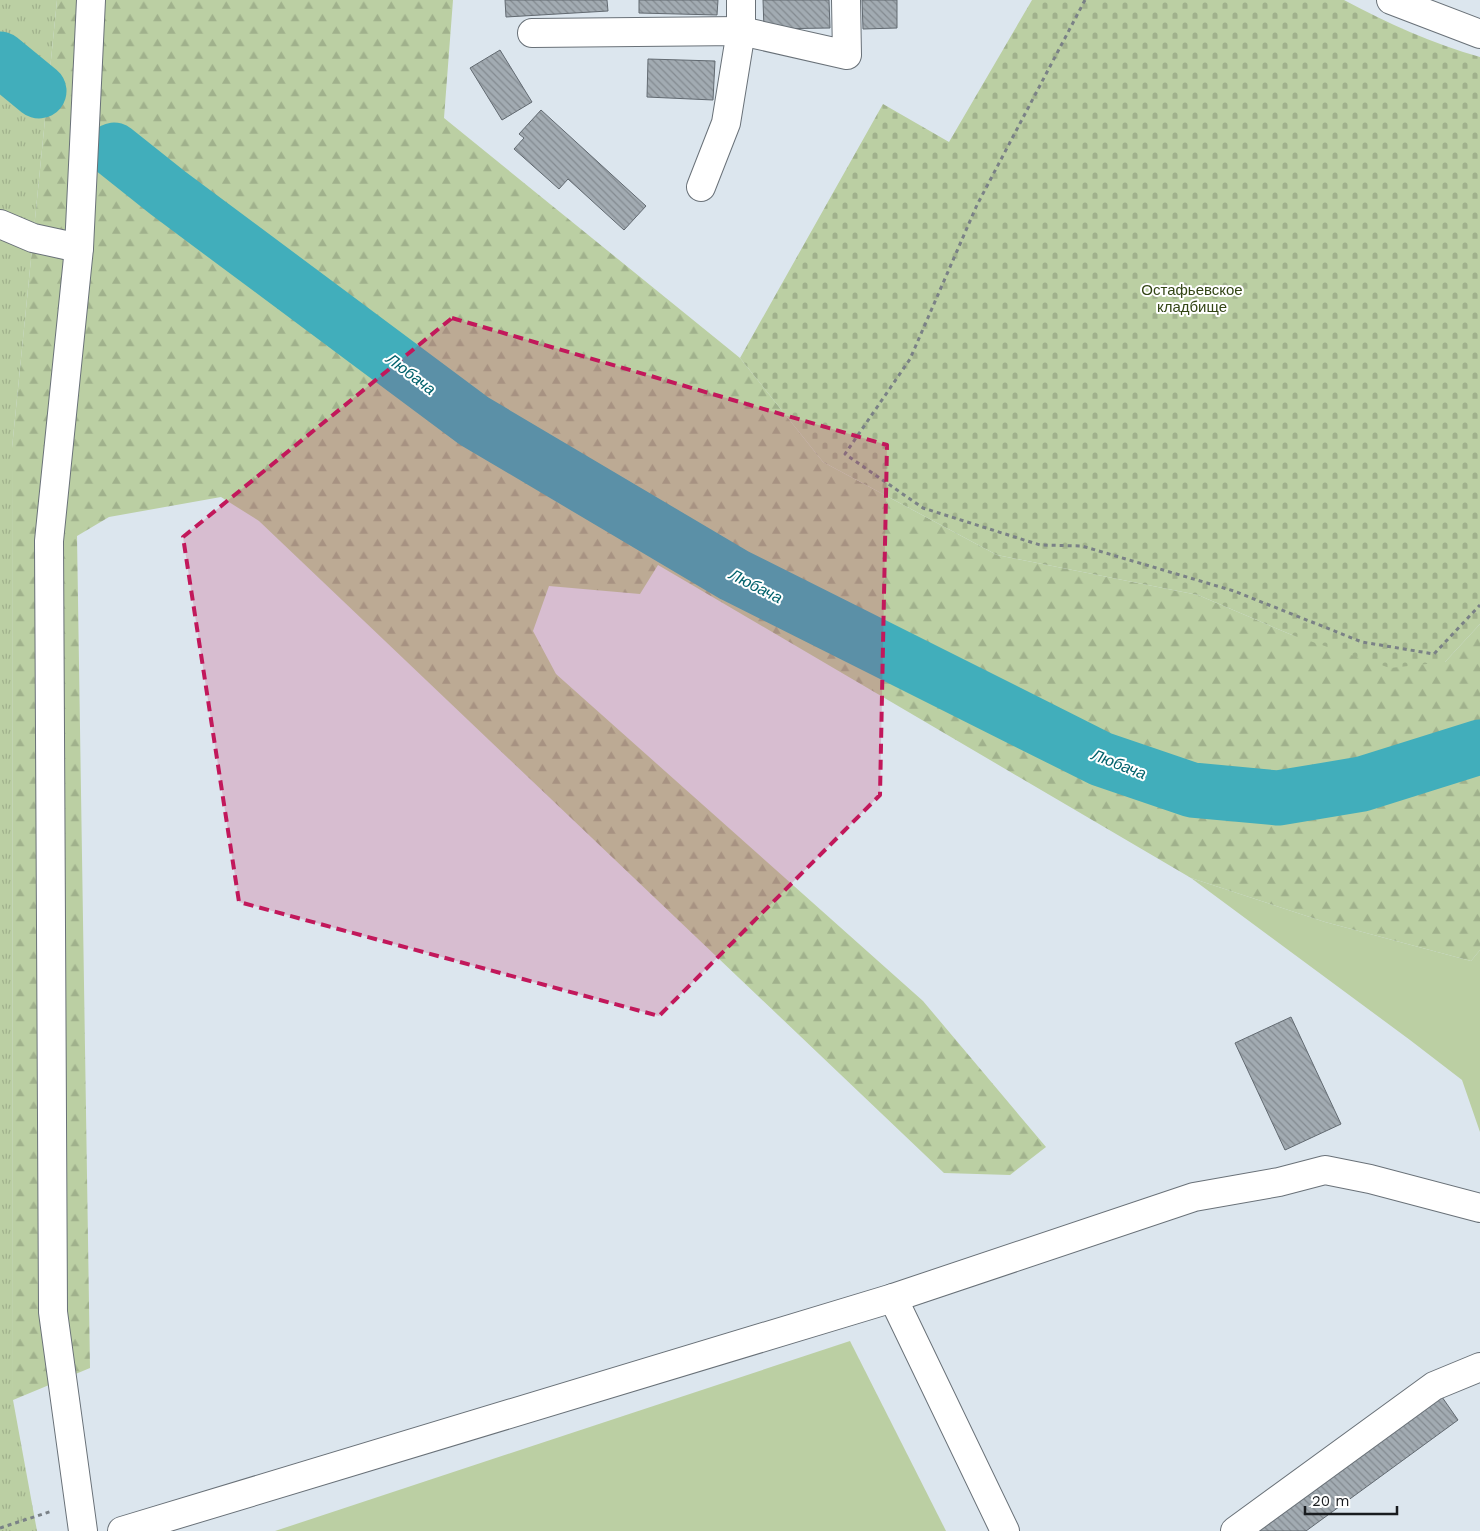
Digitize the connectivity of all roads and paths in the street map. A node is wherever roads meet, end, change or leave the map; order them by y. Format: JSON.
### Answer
{"nodes":[{"id":1,"x":91,"y":0,"type":"edge"},
{"id":2,"x":741,"y":0,"type":"edge"},
{"id":3,"x":846,"y":0,"type":"edge"},
{"id":4,"x":1085,"y":0,"type":"edge"},
{"id":5,"x":1391,"y":0,"type":"edge"},
{"id":6,"x":741,"y":31,"type":"junction"},
{"id":7,"x":532,"y":33,"type":"dead end"},
{"id":8,"x":1480,"y":34,"type":"edge"},
{"id":9,"x":701,"y":187,"type":"dead end"},
{"id":10,"x":0,"y":224,"type":"edge"},
{"id":11,"x":79,"y":248,"type":"junction"},
{"id":12,"x":1480,"y":604,"type":"edge"},
{"id":13,"x":1480,"y":1208,"type":"edge"},
{"id":14,"x":893,"y":1298,"type":"junction"},
{"id":15,"x":1480,"y":1367,"type":"edge"},
{"id":16,"x":79,"y":1503,"type":"junction"},
{"id":17,"x":0,"y":1528,"type":"edge"},
{"id":18,"x":83,"y":1531,"type":"edge"},
{"id":19,"x":122,"y":1531,"type":"edge"},
{"id":20,"x":1005,"y":1531,"type":"edge"},
{"id":21,"x":1235,"y":1531,"type":"edge"}],
"edges":[{"from":1,"to":11,"type":"street"},
{"from":2,"to":6,"type":"street"},
{"from":3,"to":6,"type":"street"},
{"from":4,"to":12,"type":"path"},
{"from":5,"to":8,"type":"street"},
{"from":6,"to":7,"type":"street"},
{"from":6,"to":9,"type":"street"},
{"from":10,"to":11,"type":"street"},
{"from":11,"to":16,"type":"street"},
{"from":13,"to":14,"type":"street"},
{"from":14,"to":19,"type":"street"},
{"from":14,"to":20,"type":"street"},
{"from":15,"to":21,"type":"street"},
{"from":16,"to":17,"type":"path"},
{"from":16,"to":18,"type":"street"}]}
